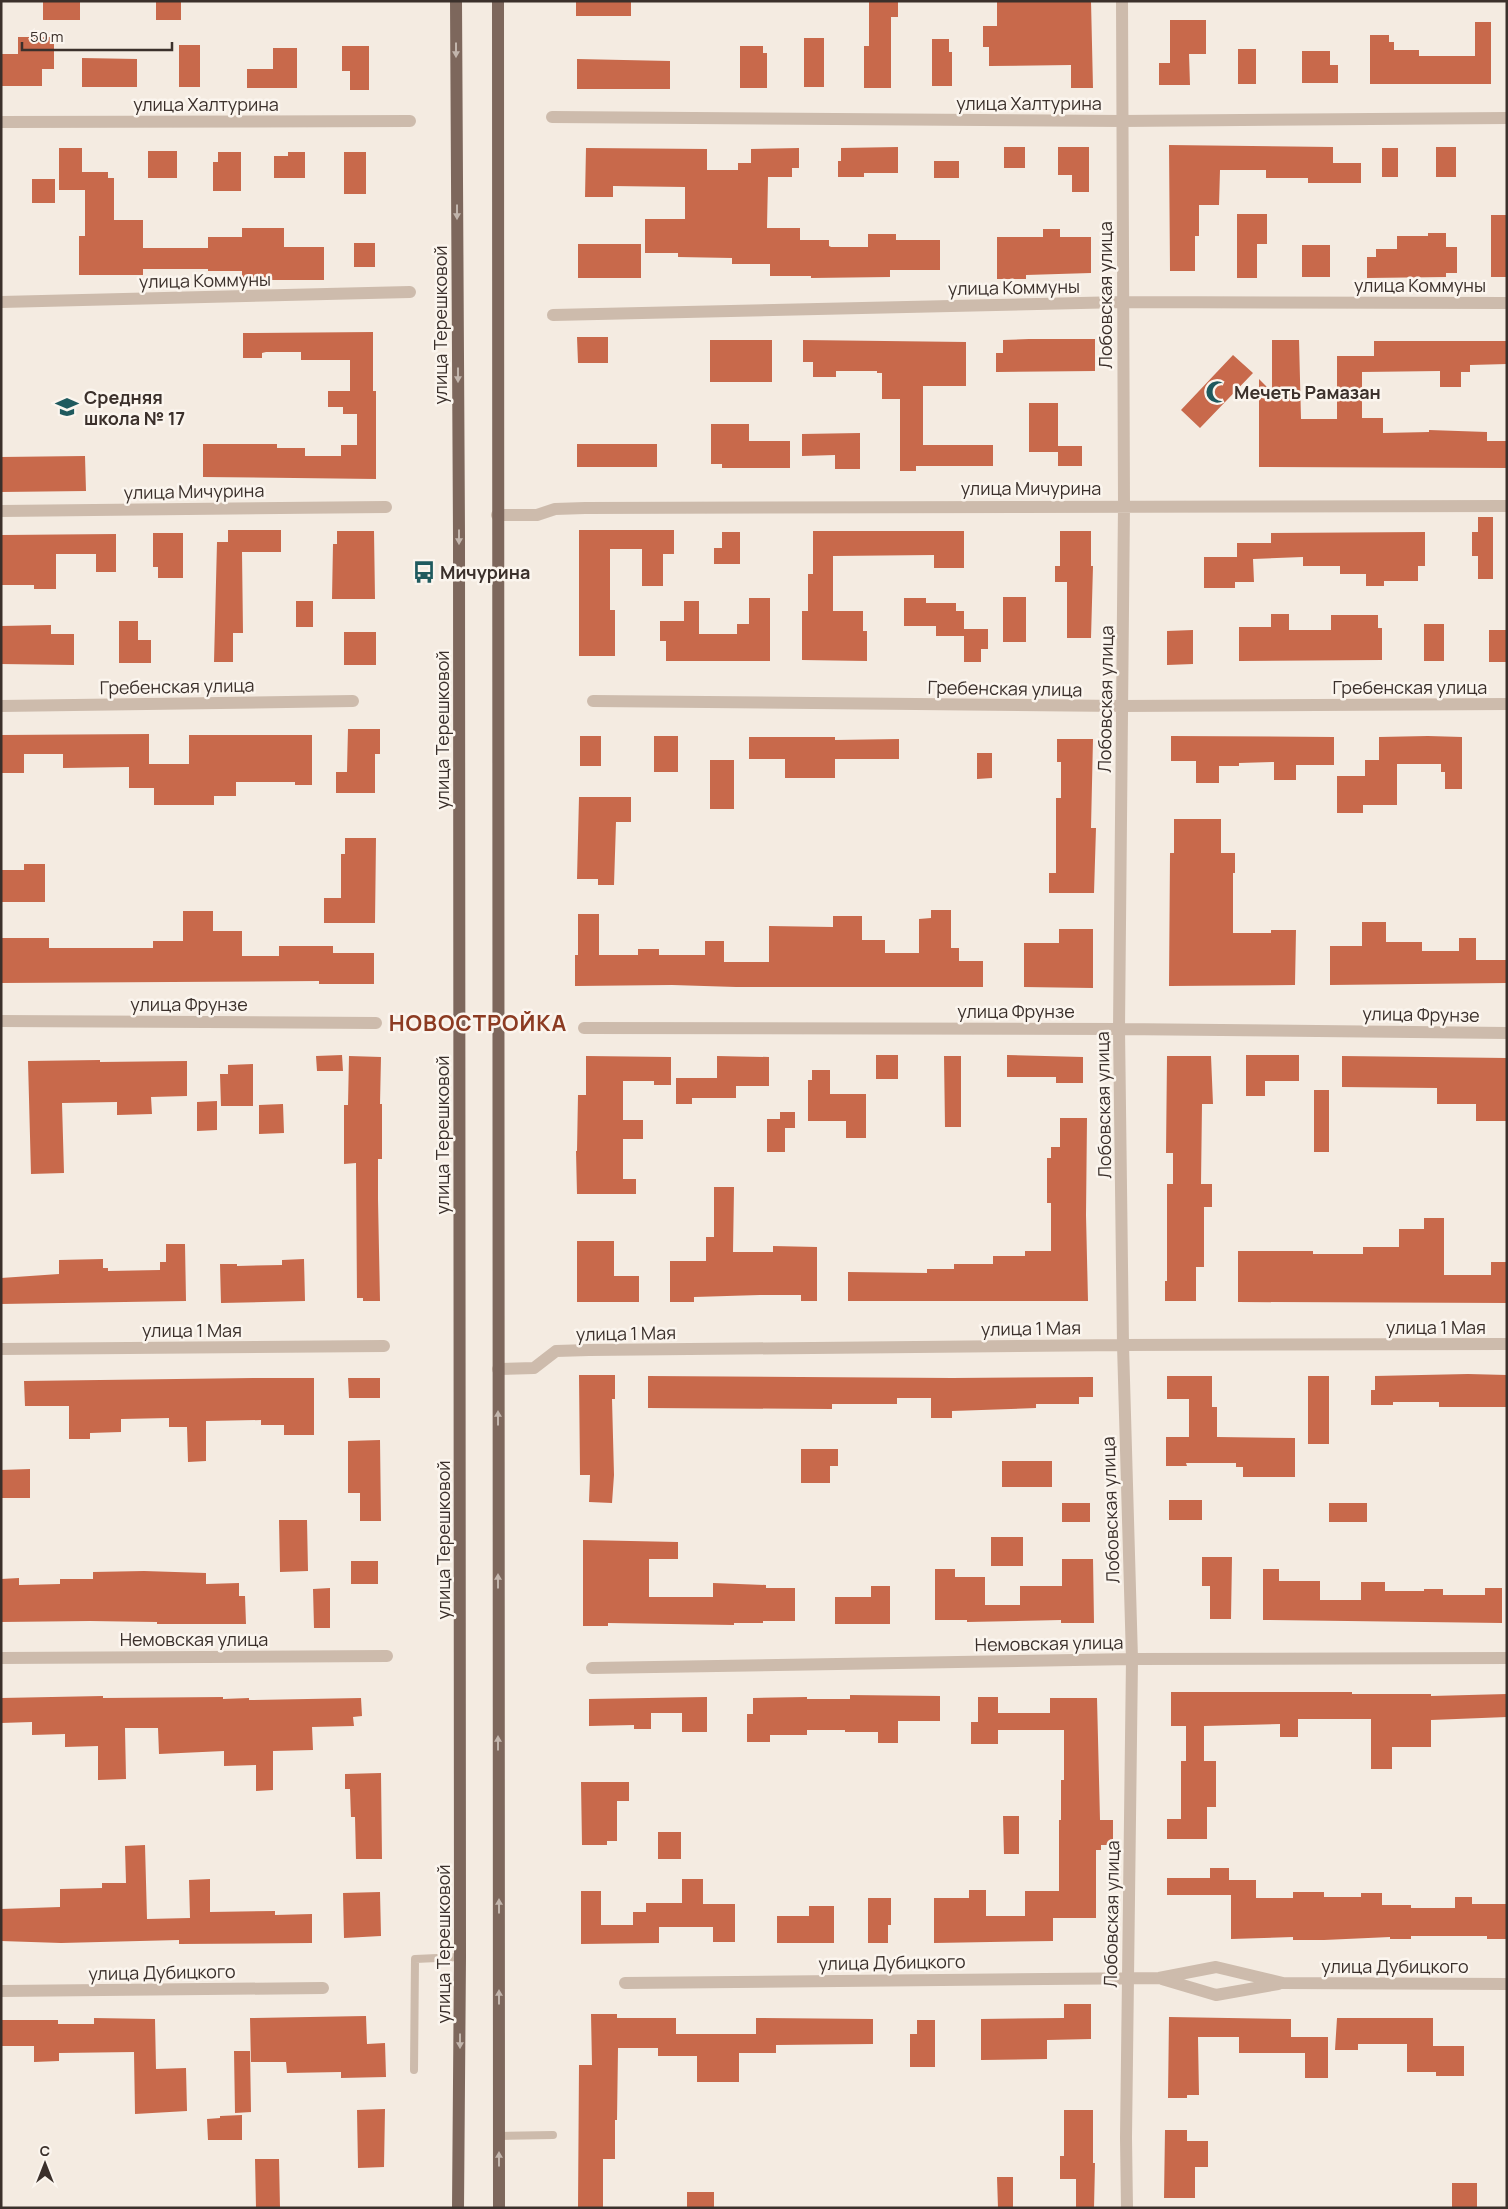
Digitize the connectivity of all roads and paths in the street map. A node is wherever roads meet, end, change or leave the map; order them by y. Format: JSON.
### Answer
{"nodes":[{"id":1,"x":456,"y":1,"type":"edge"},
{"id":2,"x":498,"y":1,"type":"edge"},
{"id":3,"x":1122,"y":1,"type":"edge"},
{"id":4,"x":552,"y":117,"type":"dead end"},
{"id":5,"x":1507,"y":118,"type":"edge"},
{"id":6,"x":410,"y":121,"type":"dead end"},
{"id":7,"x":1122,"y":121,"type":"junction"},
{"id":8,"x":1,"y":122,"type":"edge"},
{"id":9,"x":410,"y":292,"type":"dead end"},
{"id":10,"x":1,"y":302,"type":"edge"},
{"id":11,"x":1122,"y":302,"type":"junction"},
{"id":12,"x":1507,"y":303,"type":"edge"},
{"id":13,"x":553,"y":314,"type":"dead end"},
{"id":14,"x":1124,"y":505,"type":"junction"},
{"id":15,"x":386,"y":506,"type":"dead end"},
{"id":16,"x":1507,"y":506,"type":"edge"},
{"id":17,"x":1,"y":511,"type":"edge"},
{"id":18,"x":497,"y":515,"type":"junction"},
{"id":19,"x":353,"y":701,"type":"dead end"},
{"id":20,"x":593,"y":701,"type":"dead end"},
{"id":21,"x":1507,"y":704,"type":"edge"},
{"id":22,"x":1,"y":706,"type":"edge"},
{"id":23,"x":1122,"y":706,"type":"junction"},
{"id":24,"x":1,"y":1021,"type":"edge"},
{"id":25,"x":376,"y":1023,"type":"dead end"},
{"id":26,"x":584,"y":1028,"type":"dead end"},
{"id":27,"x":1120,"y":1029,"type":"junction"},
{"id":28,"x":1507,"y":1033,"type":"edge"},
{"id":29,"x":1123,"y":1344,"type":"junction"},
{"id":30,"x":1507,"y":1344,"type":"edge"},
{"id":31,"x":384,"y":1346,"type":"dead end"},
{"id":32,"x":1,"y":1348,"type":"edge"},
{"id":33,"x":498,"y":1369,"type":"junction"},
{"id":34,"x":386,"y":1656,"type":"dead end"},
{"id":35,"x":1,"y":1658,"type":"edge"},
{"id":36,"x":1507,"y":1658,"type":"edge"},
{"id":37,"x":1132,"y":1659,"type":"junction"},
{"id":38,"x":592,"y":1668,"type":"dead end"},
{"id":39,"x":460,"y":1957,"type":"junction"},
{"id":40,"x":1128,"y":1977,"type":"junction"},
{"id":41,"x":1159,"y":1978,"type":"junction"},
{"id":42,"x":626,"y":1983,"type":"dead end"},
{"id":43,"x":1283,"y":1983,"type":"junction"},
{"id":44,"x":1507,"y":1984,"type":"edge"},
{"id":45,"x":323,"y":1988,"type":"dead end"},
{"id":46,"x":1,"y":1991,"type":"edge"},
{"id":47,"x":414,"y":2070,"type":"dead end"},
{"id":48,"x":553,"y":2135,"type":"dead end"},
{"id":49,"x":498,"y":2136,"type":"junction"},
{"id":50,"x":458,"y":2208,"type":"edge"},
{"id":51,"x":499,"y":2208,"type":"edge"},
{"id":52,"x":1127,"y":2208,"type":"edge"}],
"edges":[{"from":1,"to":39,"type":"main road","name":"улица Терешковой","one_way":true},
{"from":2,"to":18,"type":"main road"},
{"from":3,"to":7,"type":"street","name":"Лобовская улица"},
{"from":4,"to":7,"type":"street","name":"улица Халтурина"},
{"from":5,"to":7,"type":"street","name":"улица Халтурина"},
{"from":6,"to":8,"type":"street","name":"улица Халтурина"},
{"from":7,"to":11,"type":"street","name":"Лобовская улица"},
{"from":9,"to":10,"type":"street","name":"улица Коммуны"},
{"from":11,"to":12,"type":"street","name":"улица Коммуны"},
{"from":11,"to":13,"type":"street","name":"улица Коммуны"},
{"from":11,"to":14,"type":"street","name":"Лобовская улица"},
{"from":14,"to":16,"type":"street","name":"улица Мичурина"},
{"from":14,"to":18,"type":"street","name":"улица Мичурина"},
{"from":14,"to":23,"type":"street","name":"Лобовская улица"},
{"from":15,"to":17,"type":"street","name":"улица Мичурина"},
{"from":18,"to":33,"type":"main road"},
{"from":19,"to":22,"type":"street","name":"Гребенская улица"},
{"from":20,"to":23,"type":"street","name":"Гребенская улица"},
{"from":21,"to":23,"type":"street","name":"Гребенская улица"},
{"from":23,"to":27,"type":"street","name":"Лобовская улица"},
{"from":24,"to":25,"type":"street","name":"улица Фрунзе"},
{"from":26,"to":27,"type":"street","name":"улица Фрунзе"},
{"from":27,"to":28,"type":"street","name":"улица Фрунзе"},
{"from":27,"to":29,"type":"street","name":"Лобовская улица"},
{"from":29,"to":30,"type":"street","name":"улица 1 Мая"},
{"from":29,"to":33,"type":"street","name":"улица 1 Мая"},
{"from":29,"to":37,"type":"street","name":"Лобовская улица"},
{"from":31,"to":32,"type":"street","name":"улица 1 Мая"},
{"from":49,"to":33,"type":"main road","one_way":true},
{"from":34,"to":35,"type":"street","name":"Немовская улица"},
{"from":36,"to":37,"type":"street","name":"Немовская улица"},
{"from":37,"to":38,"type":"street","name":"Немовская улица"},
{"from":37,"to":40,"type":"street","name":"Лобовская улица"},
{"from":39,"to":47,"type":"lane"},
{"from":39,"to":50,"type":"main road","name":"улица Терешковой","one_way":true},
{"from":40,"to":41,"type":"street","name":"улица Дубицкого"},
{"from":40,"to":42,"type":"street","name":"улица Дубицкого"},
{"from":40,"to":52,"type":"street","name":"Лобовская улица"},
{"from":41,"to":43,"type":"street","name":"улица Дубицкого"},
{"from":41,"to":43,"type":"street","name":"улица Дубицкого"},
{"from":43,"to":44,"type":"street","name":"улица Дубицкого"},
{"from":45,"to":46,"type":"street","name":"улица Дубицкого"},
{"from":48,"to":49,"type":"lane"},
{"from":51,"to":49,"type":"main road","one_way":true}]}
